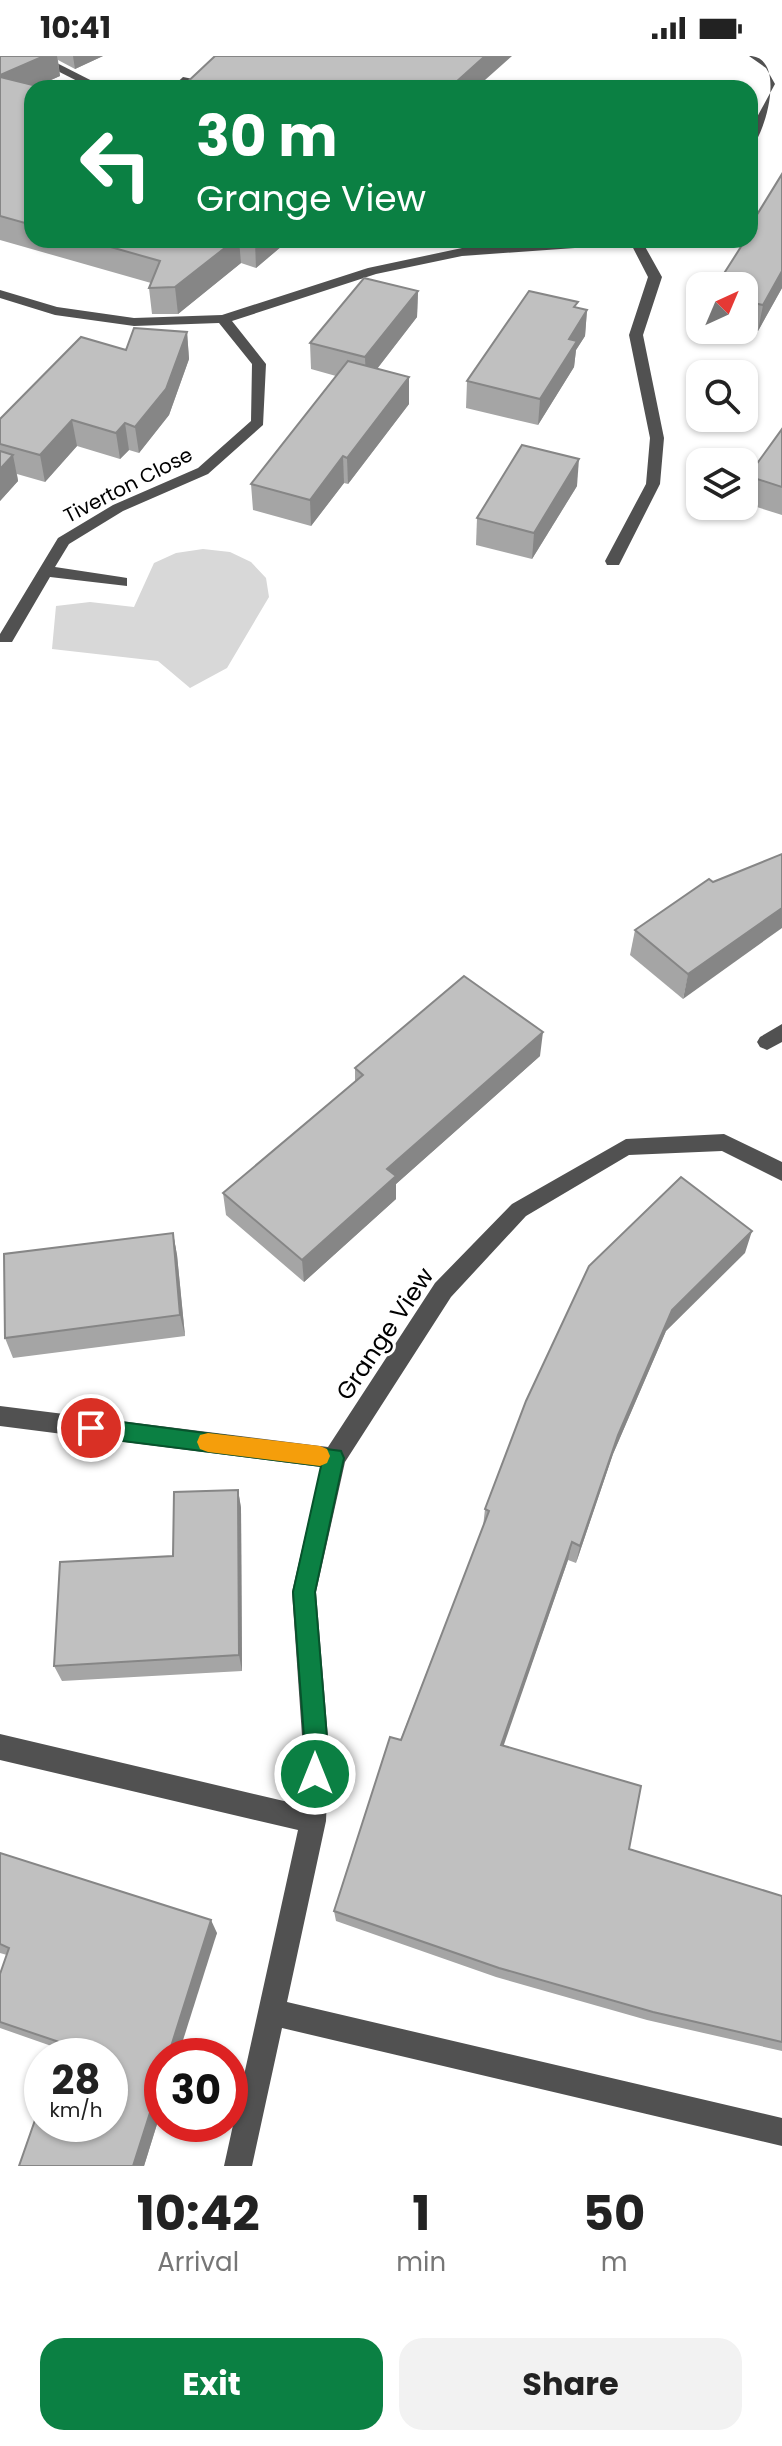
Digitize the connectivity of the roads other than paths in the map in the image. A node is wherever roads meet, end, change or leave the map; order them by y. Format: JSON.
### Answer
{"nodes":[{"id":1,"x":34,"y":56,"type":"edge"},
{"id":2,"x":755,"y":56,"type":"edge"},
{"id":3,"x":84,"y":80,"type":"edge"},
{"id":4,"x":758,"y":126,"type":"edge"},
{"id":5,"x":521,"y":248,"type":"edge"},
{"id":6,"x":642,"y":248,"type":"edge"},
{"id":7,"x":0,"y":294,"type":"edge"},
{"id":8,"x":223,"y":319,"type":"junction"},
{"id":9,"x":613,"y":561,"type":"dead end"},
{"id":10,"x":45,"y":571,"type":"junction"},
{"id":11,"x":121,"y":582,"type":"dead end"},
{"id":12,"x":6,"y":638,"type":"dead end"},
{"id":13,"x":782,"y":1172,"type":"edge"},
{"id":14,"x":0,"y":1416,"type":"edge"},
{"id":15,"x":334,"y":1458,"type":"junction"},
{"id":16,"x":0,"y":1747,"type":"edge"},
{"id":17,"x":313,"y":1821,"type":"junction"},
{"id":18,"x":272,"y":2012,"type":"junction"},
{"id":19,"x":782,"y":2132,"type":"edge"},
{"id":20,"x":238,"y":2166,"type":"edge"}],
"edges":[{"from":1,"to":3,"type":"street"},
{"from":2,"to":4,"type":"street"},
{"from":5,"to":8,"type":"street"},
{"from":6,"to":9,"type":"street"},
{"from":7,"to":8,"type":"street"},
{"from":8,"to":10,"type":"street","name":"Tiverton Close"},
{"from":10,"to":11,"type":"street"},
{"from":10,"to":12,"type":"street","name":"Tiverton Close"},
{"from":13,"to":15,"type":"street","name":"Grange View"},
{"from":14,"to":15,"type":"street"},
{"from":15,"to":17,"type":"street","name":"Grange View"},
{"from":16,"to":17,"type":"street"},
{"from":17,"to":18,"type":"street","name":"Grange View"},
{"from":18,"to":19,"type":"street"},
{"from":18,"to":20,"type":"street","name":"Grange View"}]}
